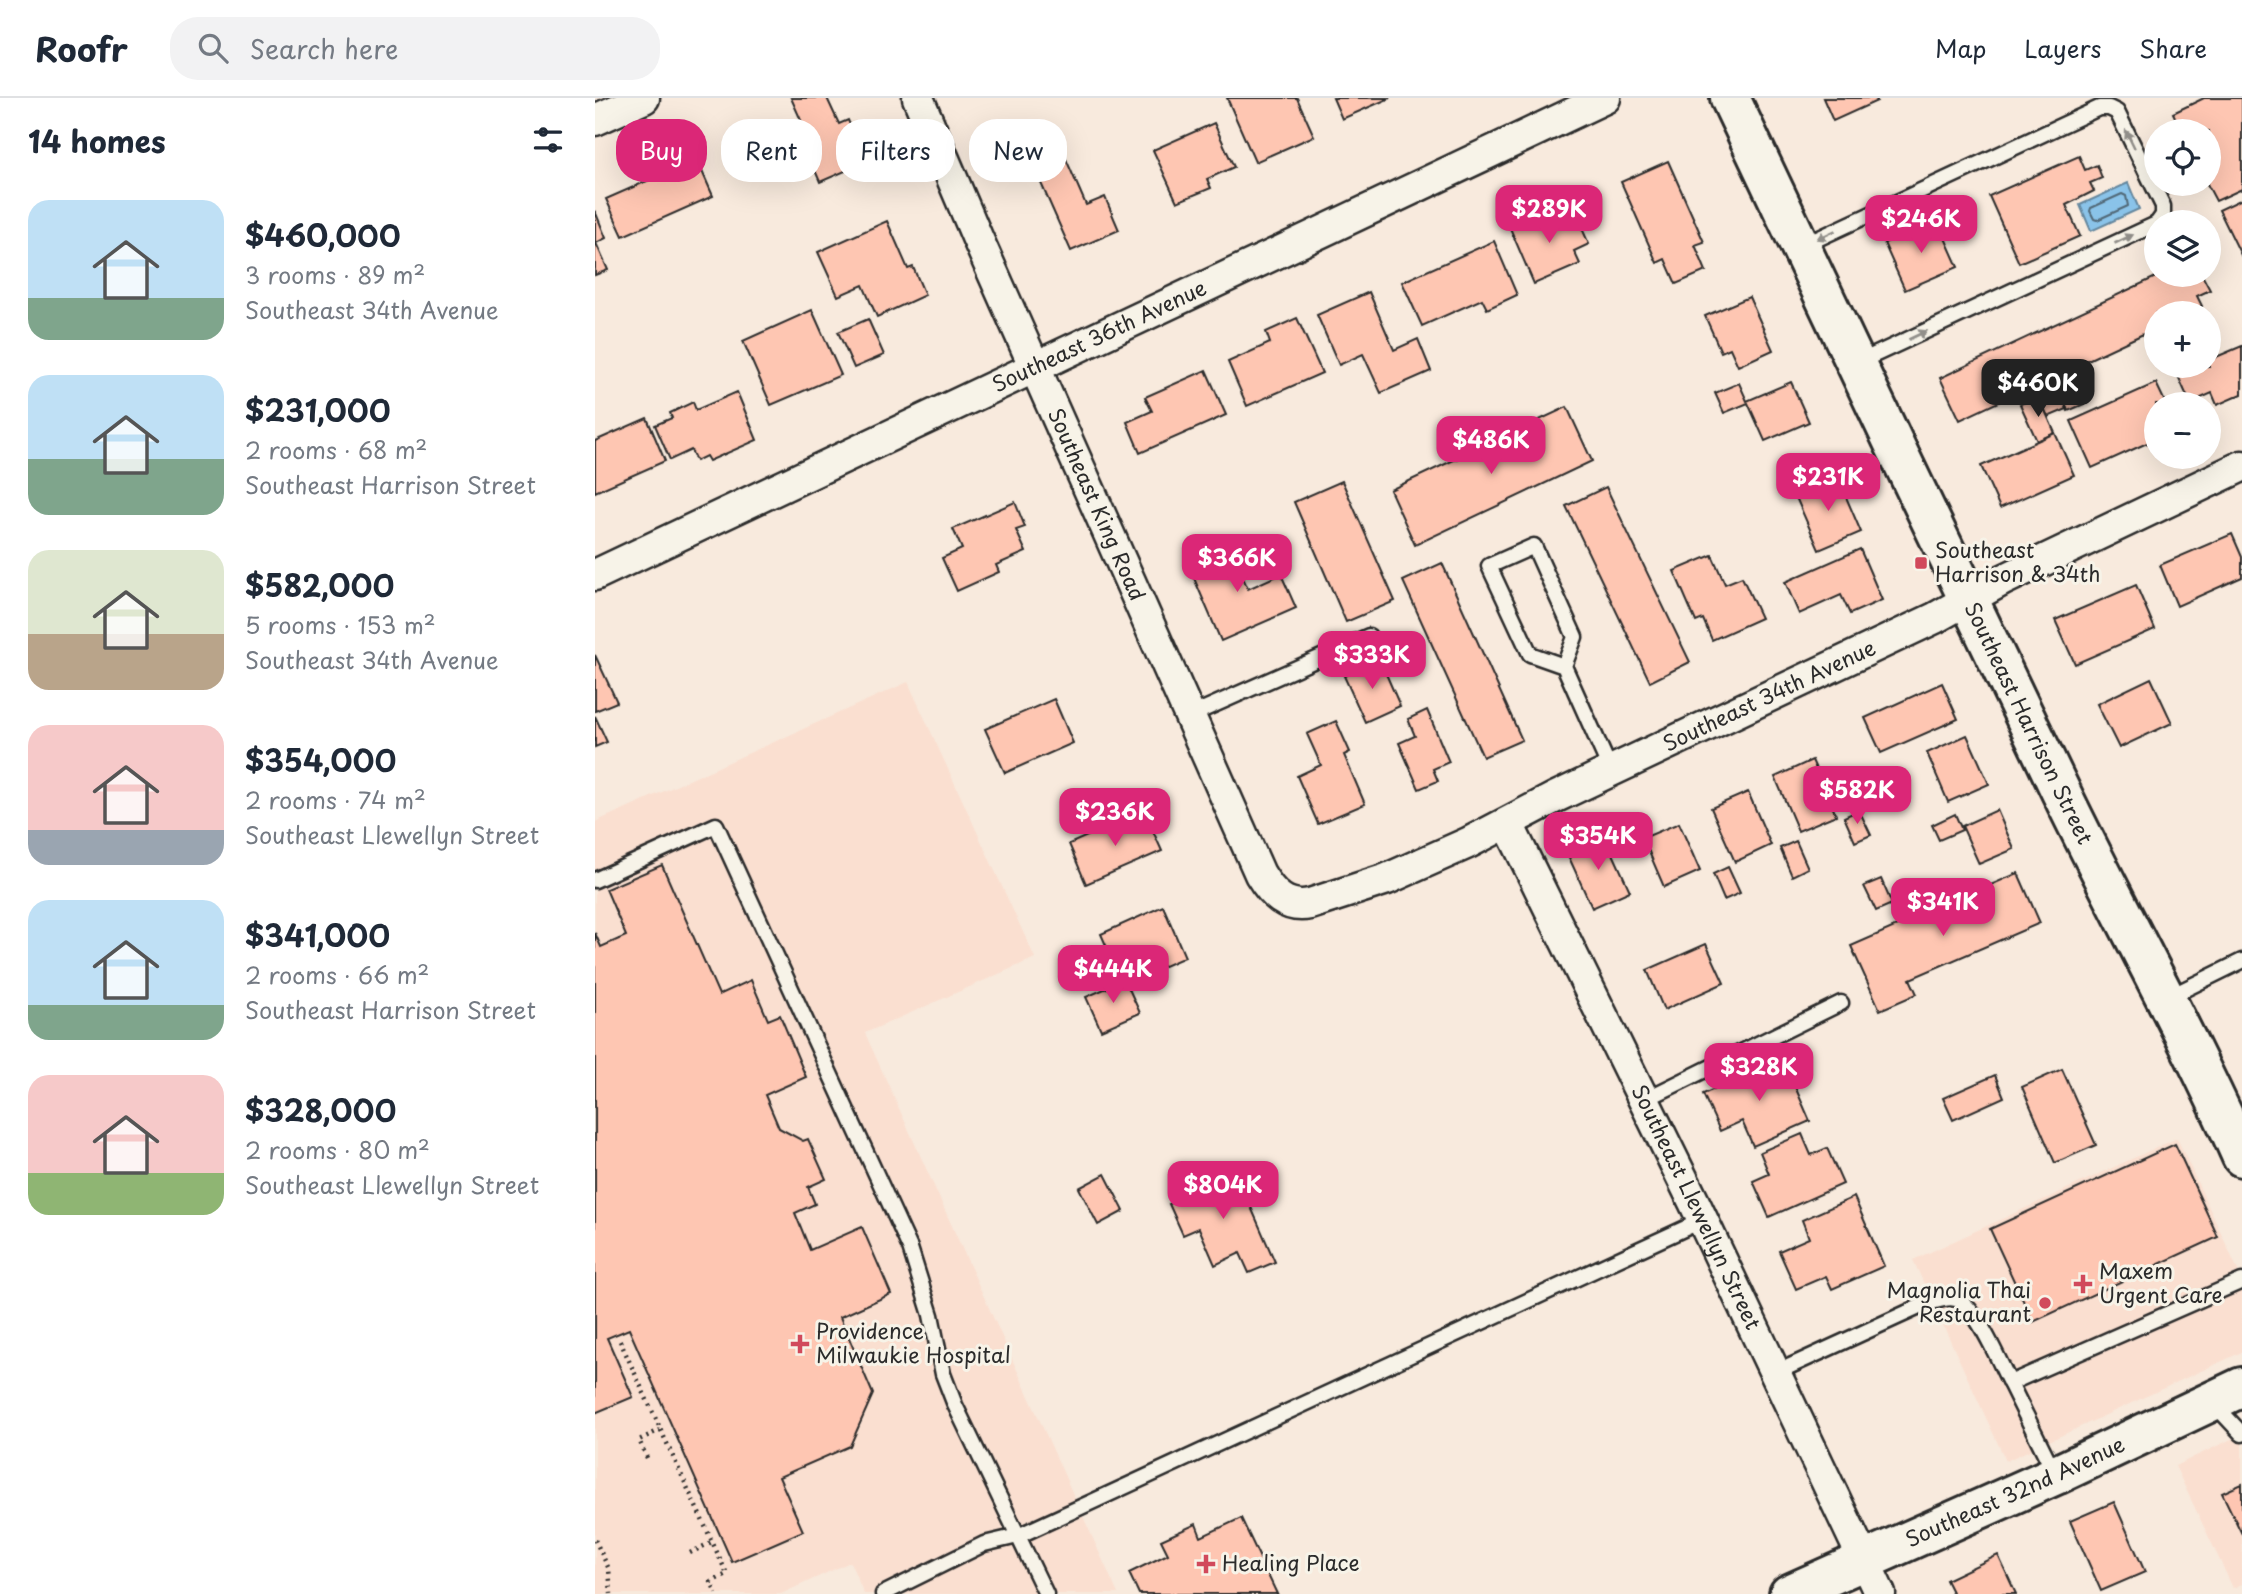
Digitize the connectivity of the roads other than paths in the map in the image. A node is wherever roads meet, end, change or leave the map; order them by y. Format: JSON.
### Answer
{"nodes":[{"id":1,"x":644,"y":98,"type":"edge"},
{"id":2,"x":918,"y":98,"type":"edge"},
{"id":3,"x":1605,"y":98,"type":"edge"},
{"id":4,"x":1730,"y":98,"type":"edge"},
{"id":5,"x":595,"y":120,"type":"edge"},
{"id":6,"x":2163,"y":210,"type":"edge"},
{"id":7,"x":2144,"y":229,"type":"edge"},
{"id":8,"x":1800,"y":247,"type":"junction"},
{"id":9,"x":1856,"y":364,"type":"junction"},
{"id":10,"x":1036,"y":367,"type":"junction"},
{"id":11,"x":2242,"y":466,"type":"edge"},
{"id":12,"x":595,"y":575,"type":"edge"},
{"id":13,"x":1968,"y":599,"type":"junction"},
{"id":14,"x":1369,"y":636,"type":"dead end"},
{"id":15,"x":1564,"y":666,"type":"junction"},
{"id":16,"x":1191,"y":715,"type":"junction"},
{"id":17,"x":1611,"y":771,"type":"junction"},
{"id":18,"x":1508,"y":824,"type":"junction"},
{"id":19,"x":595,"y":880,"type":"edge"},
{"id":20,"x":1289,"y":904,"type":"joint"},
{"id":21,"x":2242,"y":961,"type":"edge"},
{"id":22,"x":2165,"y":999,"type":"junction"},
{"id":23,"x":1841,"y":1003,"type":"dead end"},
{"id":24,"x":1644,"y":1100,"type":"junction"},
{"id":25,"x":2242,"y":1157,"type":"edge"},
{"id":26,"x":1703,"y":1220,"type":"junction"},
{"id":27,"x":2242,"y":1281,"type":"edge"},
{"id":28,"x":1775,"y":1373,"type":"junction"},
{"id":29,"x":2010,"y":1383,"type":"junction"},
{"id":30,"x":2227,"y":1394,"type":"edge"},
{"id":31,"x":2242,"y":1434,"type":"edge"},
{"id":32,"x":2056,"y":1475,"type":"junction"},
{"id":33,"x":1019,"y":1536,"type":"junction"},
{"id":34,"x":1863,"y":1559,"type":"junction"},
{"id":35,"x":883,"y":1594,"type":"edge"},
{"id":36,"x":1046,"y":1594,"type":"edge"},
{"id":37,"x":1789,"y":1594,"type":"edge"},
{"id":38,"x":1880,"y":1594,"type":"edge"}],
"edges":[{"from":1,"to":5,"type":"street"},
{"from":2,"to":10,"type":"street","name":"Southeast King Road"},
{"from":3,"to":10,"type":"street","name":"Southeast 36th Avenue"},
{"from":4,"to":8,"type":"main road","name":"Southeast Harrison Street"},
{"from":6,"to":8,"type":"lane","one_way":true},
{"from":9,"to":7,"type":"lane","one_way":true},
{"from":8,"to":9,"type":"main road","name":"Southeast Harrison Street"},
{"from":9,"to":13,"type":"main road","name":"Southeast Harrison Street"},
{"from":10,"to":12,"type":"street","name":"Southeast 36th Avenue"},
{"from":10,"to":16,"type":"street","name":"Southeast King Road"},
{"from":11,"to":13,"type":"street","name":"Southeast 34th Avenue"},
{"from":13,"to":17,"type":"street","name":"Southeast 34th Avenue"},
{"from":13,"to":22,"type":"main road","name":"Southeast Harrison Street"},
{"from":14,"to":16,"type":"lane"},
{"from":15,"to":15,"type":"lane"},
{"from":15,"to":17,"type":"lane"},
{"from":16,"to":20,"type":"street","name":"Southeast King Road"},
{"from":17,"to":18,"type":"street","name":"Southeast 34th Avenue"},
{"from":18,"to":20,"type":"street","name":"Southeast 34th Avenue"},
{"from":18,"to":24,"type":"street","name":"Southeast Llewellyn Street"},
{"from":19,"to":33,"type":"lane"},
{"from":21,"to":22,"type":"lane"},
{"from":22,"to":25,"type":"main road","name":"Southeast Harrison Street"},
{"from":23,"to":24,"type":"lane"},
{"from":24,"to":26,"type":"street","name":"Southeast Llewellyn Street"},
{"from":26,"to":28,"type":"street","name":"Southeast Llewellyn Street"},
{"from":26,"to":33,"type":"lane"},
{"from":27,"to":29,"type":"lane"},
{"from":28,"to":29,"type":"lane"},
{"from":28,"to":34,"type":"street","name":"Southeast Llewellyn Street"},
{"from":29,"to":32,"type":"lane"},
{"from":30,"to":31,"type":"lane"},
{"from":30,"to":32,"type":"main road","name":"Southeast 32nd Avenue"},
{"from":32,"to":34,"type":"main road","name":"Southeast 32nd Avenue"},
{"from":33,"to":35,"type":"lane"},
{"from":33,"to":36,"type":"lane"},
{"from":34,"to":37,"type":"main road","name":"Southeast 32nd Avenue"},
{"from":34,"to":38,"type":"street","name":"Southeast Llewellyn Street"}]}
